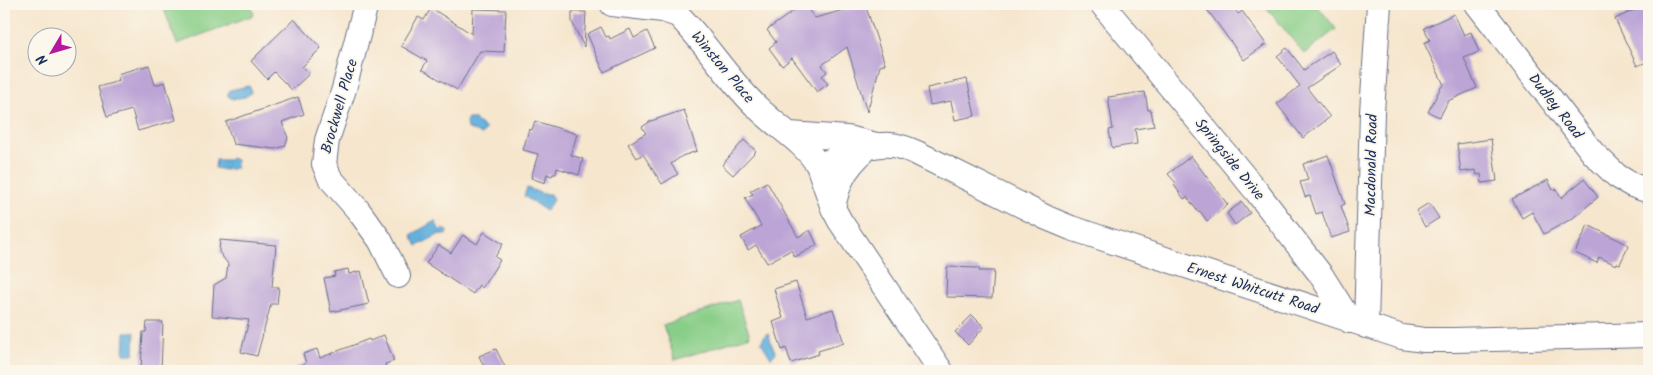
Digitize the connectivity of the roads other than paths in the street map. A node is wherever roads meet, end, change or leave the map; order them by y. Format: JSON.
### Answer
{"nodes":[{"id":1,"x":366,"y":4,"type":"edge"},
{"id":2,"x":612,"y":4,"type":"edge"},
{"id":3,"x":1102,"y":4,"type":"edge"},
{"id":4,"x":1378,"y":4,"type":"edge"},
{"id":5,"x":1477,"y":4,"type":"edge"},
{"id":6,"x":790,"y":134,"type":"junction"},
{"id":7,"x":871,"y":147,"type":"junction"},
{"id":8,"x":818,"y":165,"type":"junction"},
{"id":9,"x":1649,"y":191,"type":"edge"},
{"id":10,"x":833,"y":208,"type":"junction"},
{"id":11,"x":398,"y":276,"type":"dead end"},
{"id":12,"x":1358,"y":324,"type":"junction"},
{"id":13,"x":1649,"y":335,"type":"edge"},
{"id":14,"x":941,"y":371,"type":"edge"}],
"edges":[{"from":1,"to":11,"type":"street","name":"Brockwell Place"},
{"from":2,"to":6,"type":"street","name":"Winston Place"},
{"from":3,"to":12,"type":"street","name":"Springside Drive"},
{"from":4,"to":12,"type":"street","name":"Macdonald Road"},
{"from":5,"to":9,"type":"street","name":"Dudley Road"},
{"from":6,"to":7,"type":"street","name":"Ernest Whitcutt Road"},
{"from":6,"to":8,"type":"street","name":"Winston Place"},
{"from":7,"to":8,"type":"street","name":"Ernest Whitcutt Road"},
{"from":7,"to":10,"type":"street"},
{"from":7,"to":12,"type":"street","name":"Ernest Whitcutt Road"},
{"from":8,"to":10,"type":"street"},
{"from":10,"to":14,"type":"street"},
{"from":12,"to":13,"type":"street","name":"Ernest Whitcutt Road"}]}
